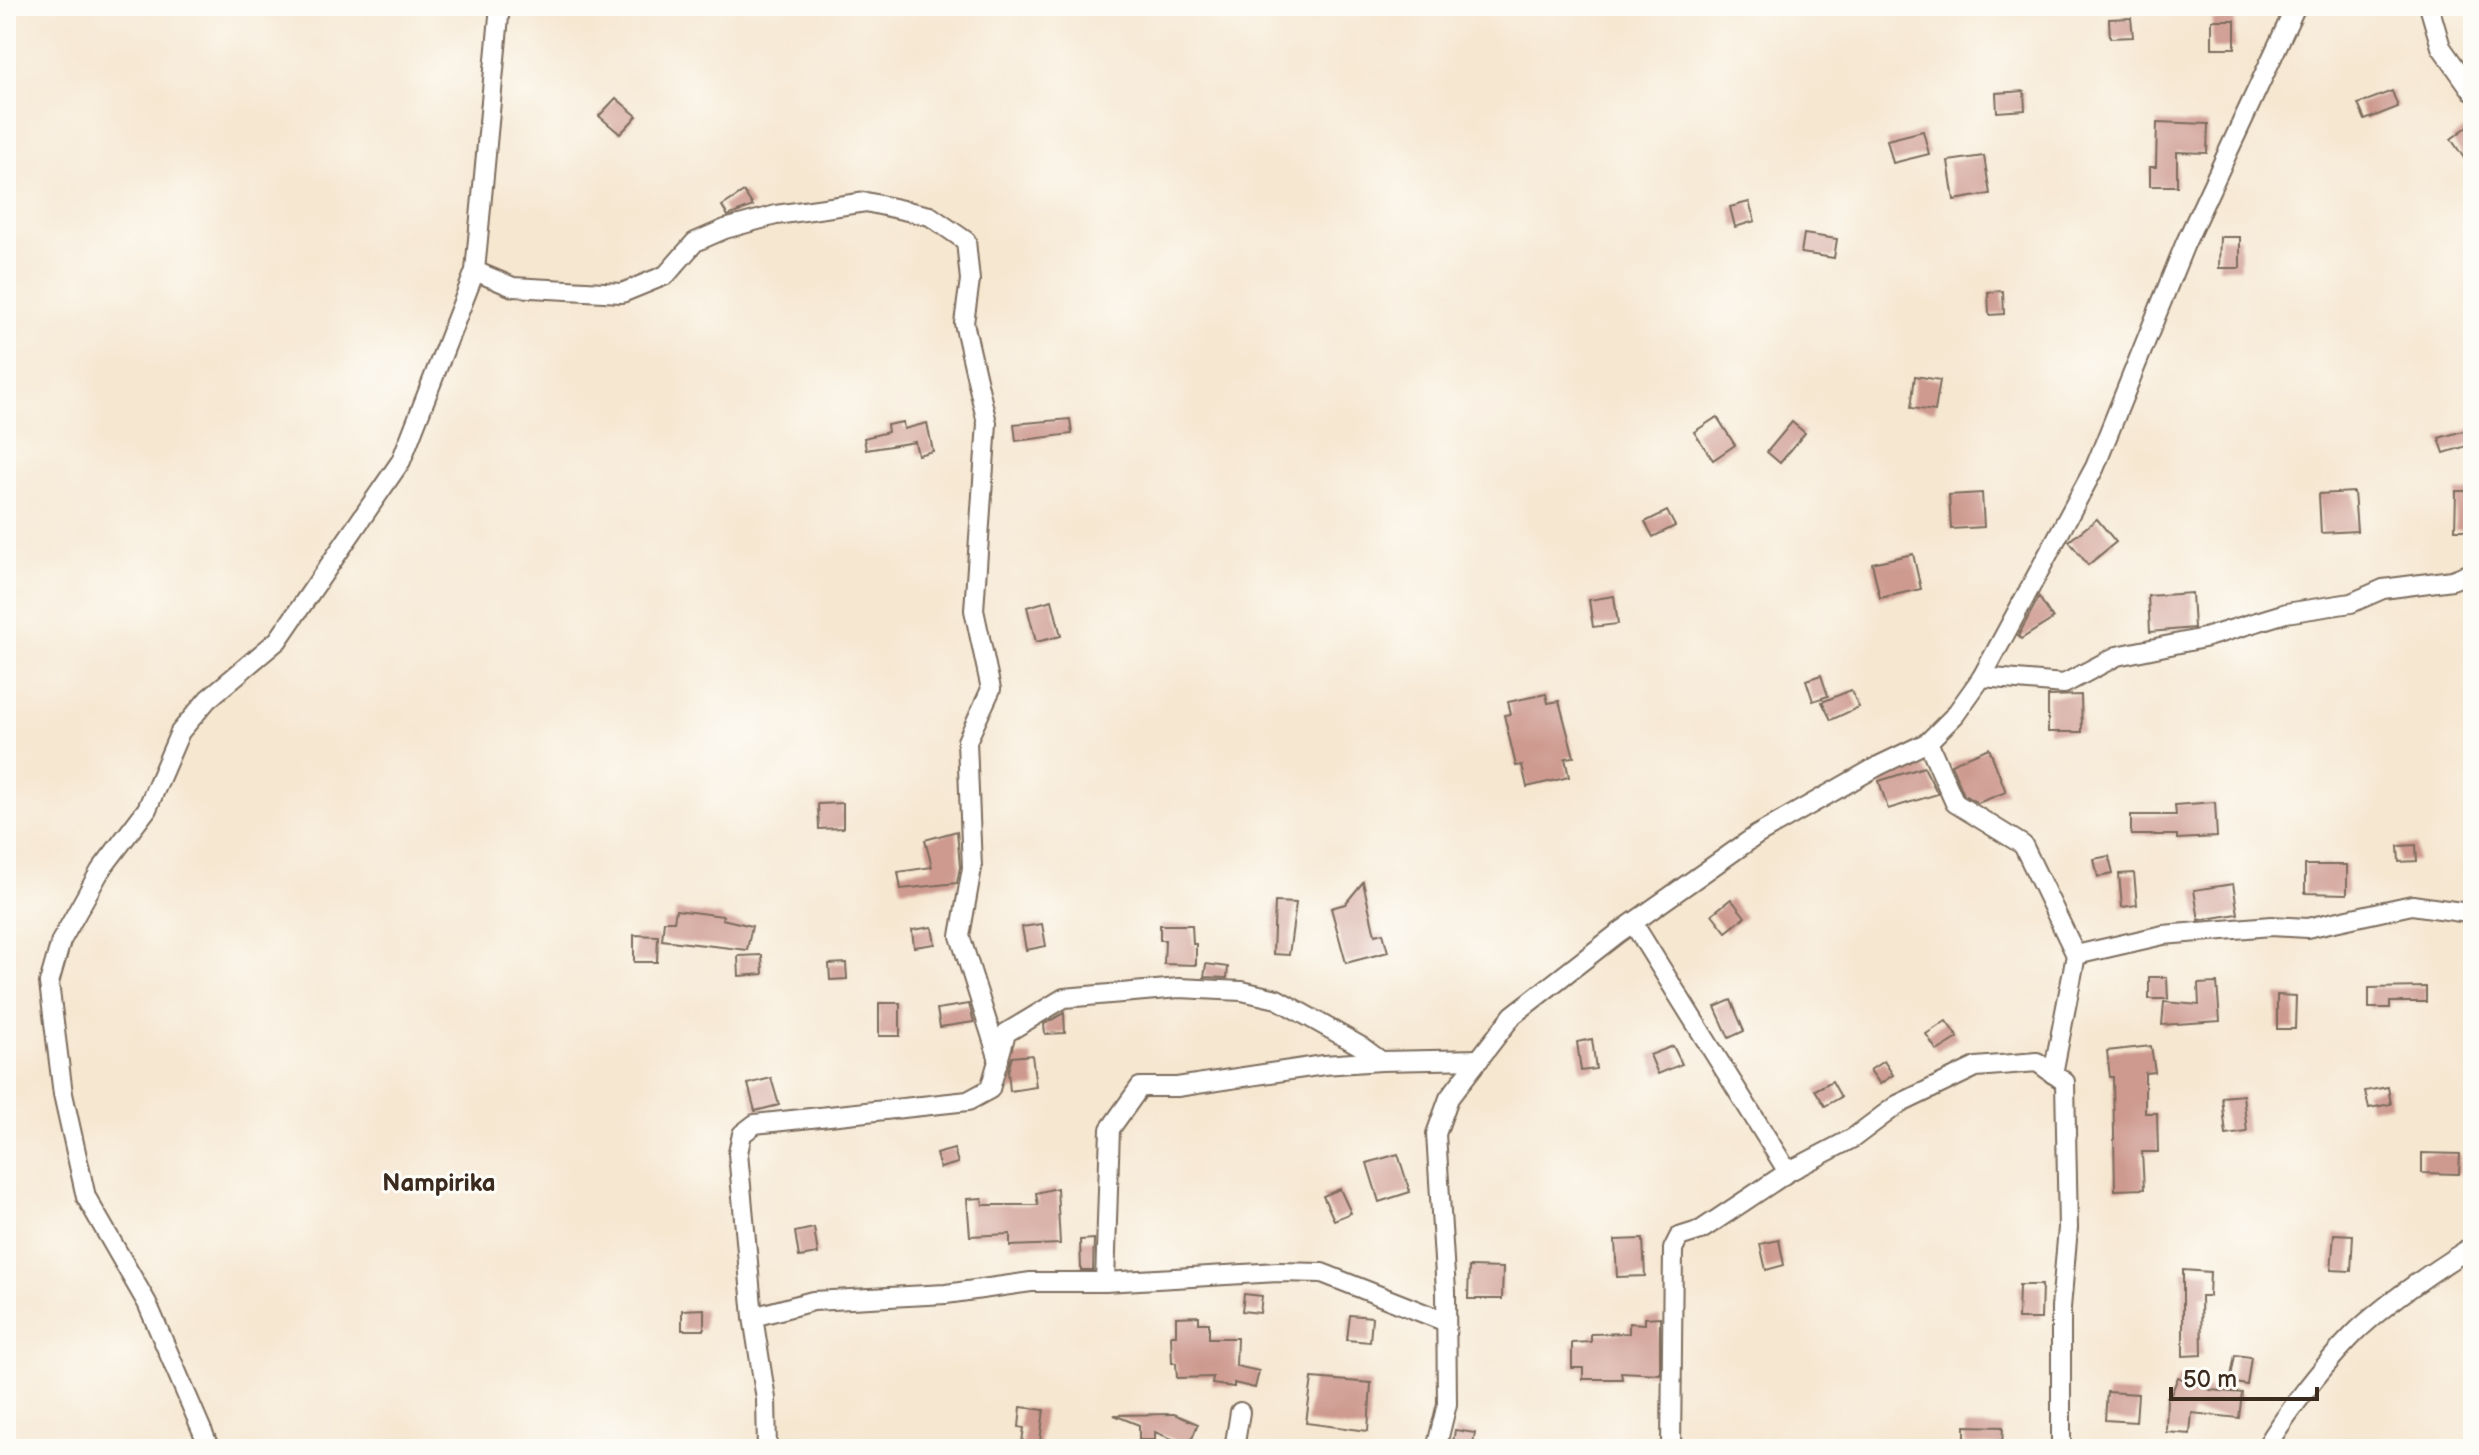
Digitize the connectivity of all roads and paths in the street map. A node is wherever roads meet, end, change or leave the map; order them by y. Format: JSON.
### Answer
{"nodes":[{"id":1,"x":500,"y":6,"type":"edge"},
{"id":2,"x":2296,"y":6,"type":"edge"},
{"id":3,"x":2429,"y":6,"type":"edge"},
{"id":4,"x":2473,"y":92,"type":"edge"},
{"id":5,"x":475,"y":271,"type":"junction"},
{"id":6,"x":2473,"y":572,"type":"edge"},
{"id":7,"x":1982,"y":677,"type":"junction"},
{"id":8,"x":1928,"y":742,"type":"junction"},
{"id":9,"x":2473,"y":911,"type":"edge"},
{"id":10,"x":1633,"y":923,"type":"junction"},
{"id":11,"x":2076,"y":955,"type":"junction"},
{"id":12,"x":1480,"y":1059,"type":"junction"},
{"id":13,"x":999,"y":1060,"type":"junction"},
{"id":14,"x":1381,"y":1061,"type":"junction"},
{"id":15,"x":2053,"y":1074,"type":"junction"},
{"id":16,"x":1788,"y":1172,"type":"junction"},
{"id":17,"x":2473,"y":1246,"type":"edge"},
{"id":18,"x":1105,"y":1282,"type":"junction"},
{"id":19,"x":753,"y":1317,"type":"junction"},
{"id":20,"x":1446,"y":1322,"type":"junction"},
{"id":21,"x":1240,"y":1412,"type":"dead end"},
{"id":22,"x":210,"y":1449,"type":"edge"},
{"id":23,"x":767,"y":1449,"type":"edge"},
{"id":24,"x":1234,"y":1449,"type":"edge"},
{"id":25,"x":1436,"y":1449,"type":"edge"},
{"id":26,"x":1671,"y":1449,"type":"edge"},
{"id":27,"x":2061,"y":1449,"type":"edge"},
{"id":28,"x":2265,"y":1449,"type":"edge"}],
"edges":[{"from":1,"to":5,"type":"street"},
{"from":2,"to":7,"type":"street"},
{"from":3,"to":4,"type":"street"},
{"from":5,"to":13,"type":"street"},
{"from":5,"to":22,"type":"street"},
{"from":6,"to":7,"type":"street"},
{"from":7,"to":8,"type":"street"},
{"from":8,"to":10,"type":"street"},
{"from":8,"to":11,"type":"street"},
{"from":9,"to":11,"type":"street"},
{"from":10,"to":12,"type":"street"},
{"from":10,"to":16,"type":"street"},
{"from":11,"to":15,"type":"street"},
{"from":12,"to":14,"type":"street"},
{"from":12,"to":20,"type":"street"},
{"from":13,"to":14,"type":"street"},
{"from":13,"to":19,"type":"street"},
{"from":14,"to":18,"type":"street"},
{"from":15,"to":16,"type":"street"},
{"from":15,"to":27,"type":"street"},
{"from":16,"to":26,"type":"street"},
{"from":17,"to":28,"type":"street"},
{"from":18,"to":19,"type":"street"},
{"from":18,"to":20,"type":"street"},
{"from":19,"to":23,"type":"street"},
{"from":20,"to":25,"type":"street"},
{"from":21,"to":24,"type":"street"}]}
